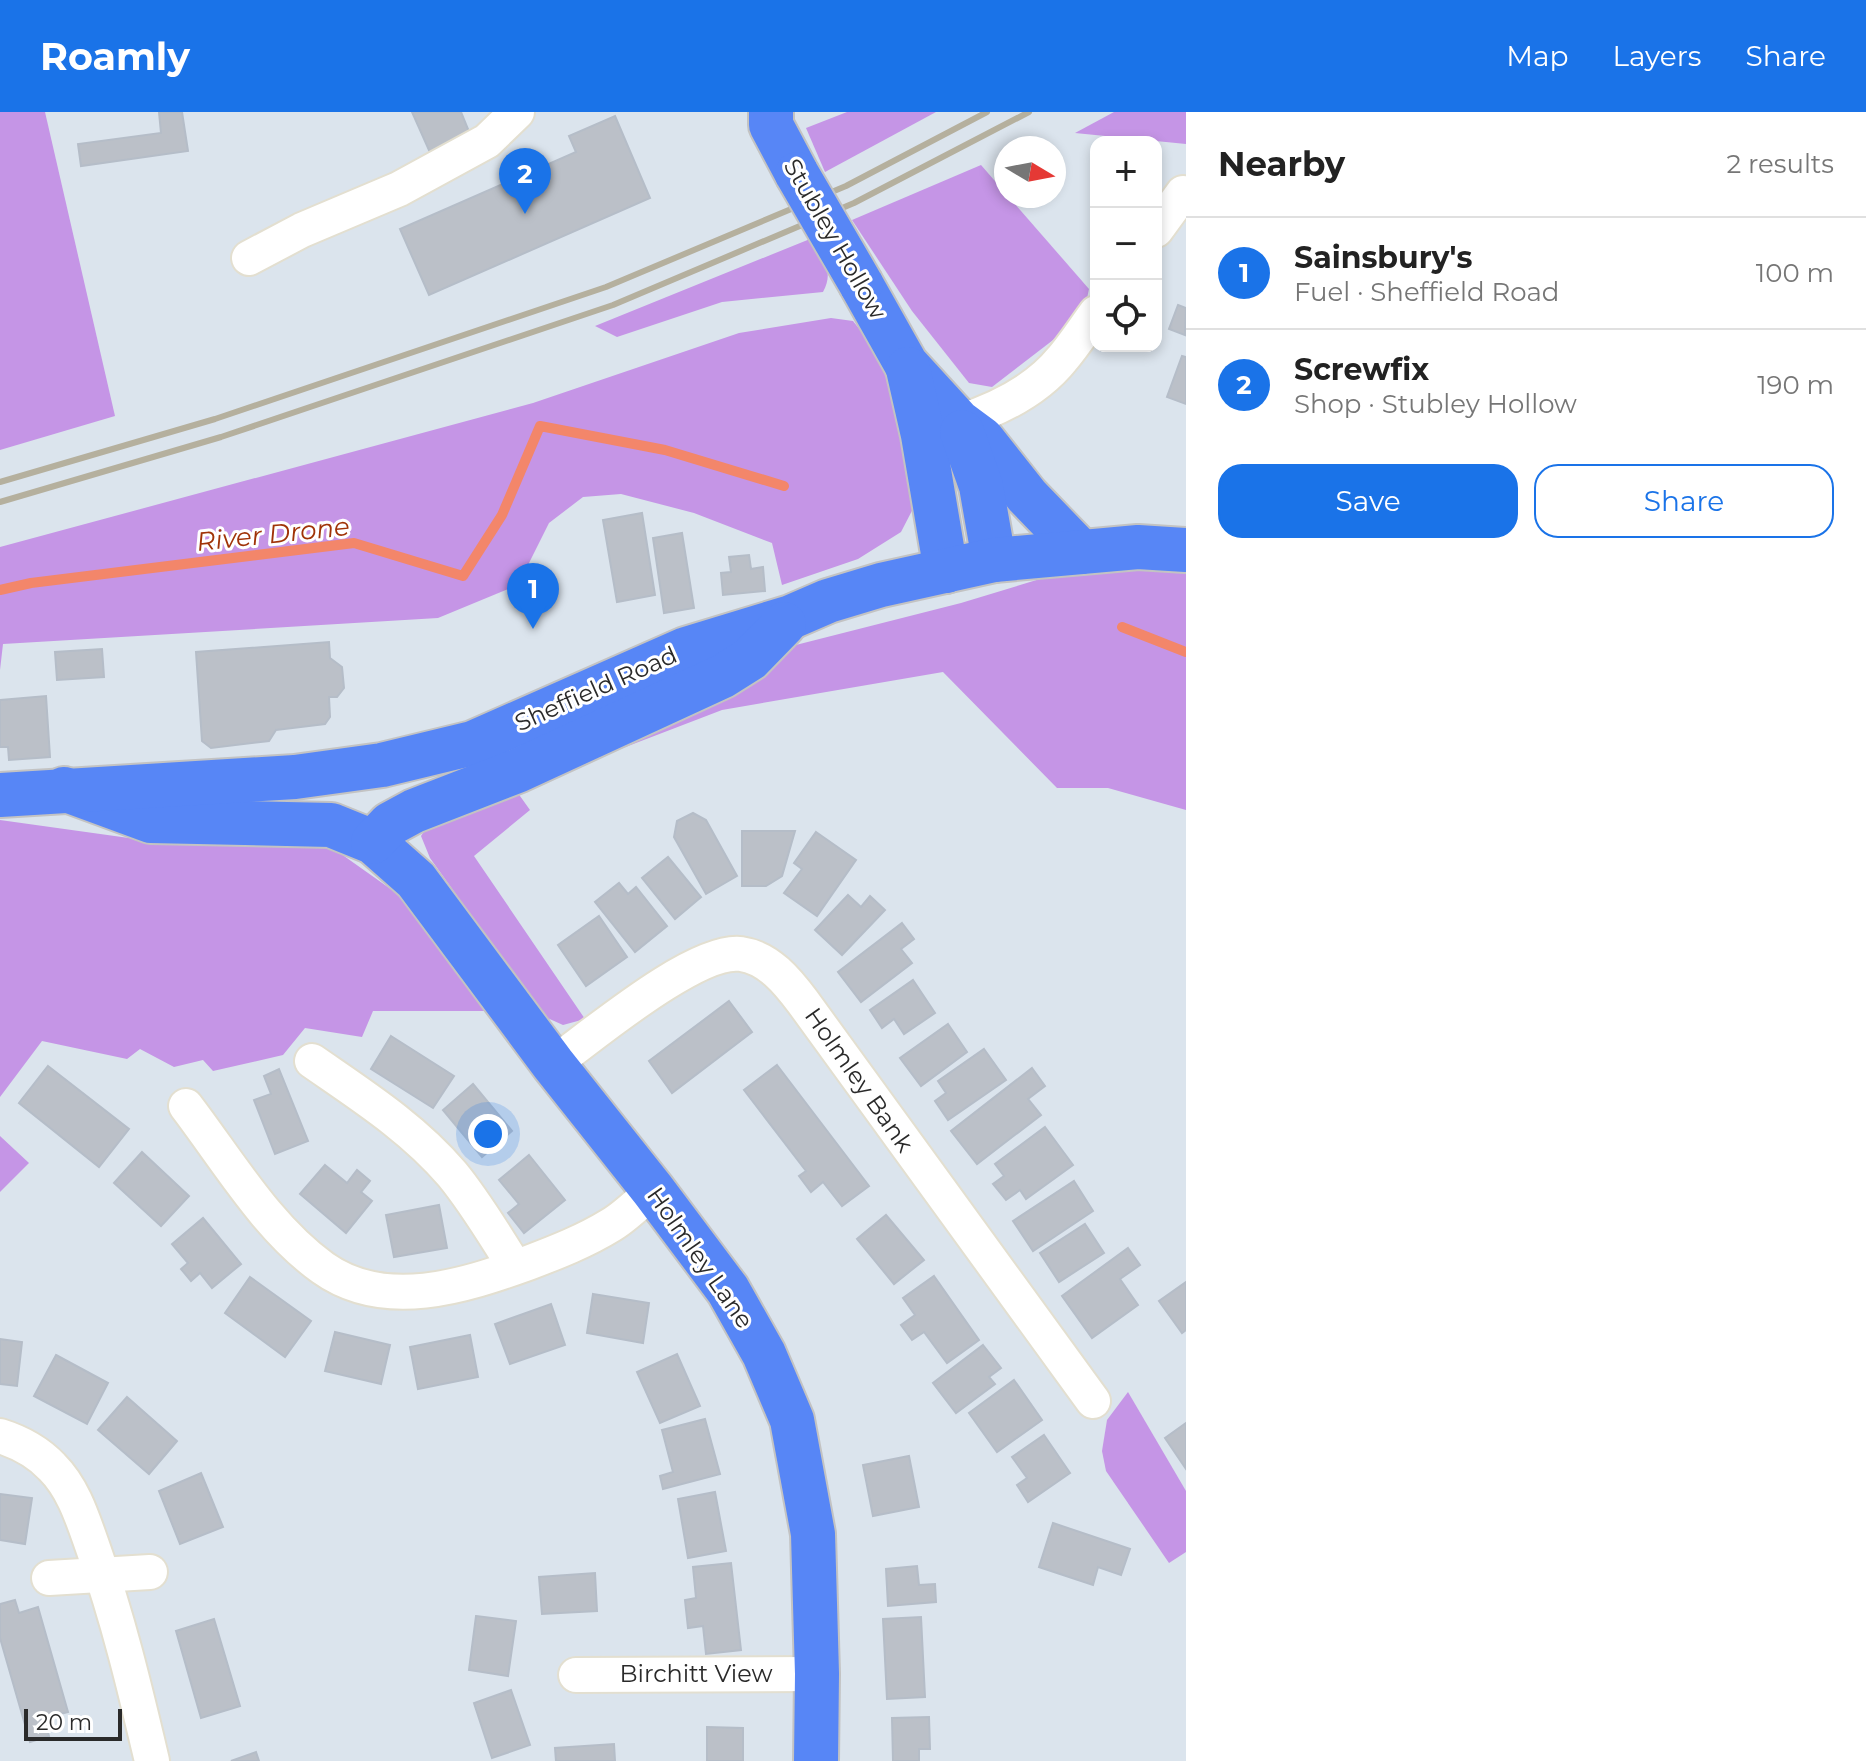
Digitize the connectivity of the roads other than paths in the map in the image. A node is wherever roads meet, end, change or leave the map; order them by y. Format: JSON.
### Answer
{"nodes":[{"id":1,"x":517,"y":112,"type":"edge"},
{"id":2,"x":771,"y":112,"type":"edge"},
{"id":3,"x":1183,"y":193,"type":"dead end"},
{"id":4,"x":1162,"y":222,"type":"edge"},
{"id":5,"x":249,"y":258,"type":"dead end"},
{"id":6,"x":1090,"y":321,"type":"edge"},
{"id":7,"x":906,"y":364,"type":"junction"},
{"id":8,"x":959,"y":422,"type":"junction"},
{"id":9,"x":1186,"y":550,"type":"edge"},
{"id":10,"x":1081,"y":552,"type":"junction"},
{"id":11,"x":994,"y":560,"type":"junction"},
{"id":12,"x":946,"y":571,"type":"junction"},
{"id":13,"x":791,"y":617,"type":"junction"},
{"id":14,"x":64,"y":789,"type":"junction"},
{"id":15,"x":0,"y":795,"type":"edge"},
{"id":16,"x":373,"y":842,"type":"junction"},
{"id":17,"x":312,"y":1061,"type":"dead end"},
{"id":18,"x":553,"y":1064,"type":"junction"},
{"id":19,"x":186,"y":1106,"type":"dead end"},
{"id":20,"x":653,"y":1190,"type":"junction"},
{"id":21,"x":515,"y":1267,"type":"junction"},
{"id":22,"x":1093,"y":1401,"type":"dead end"},
{"id":23,"x":0,"y":1436,"type":"edge"},
{"id":24,"x":150,"y":1572,"type":"dead end"},
{"id":25,"x":103,"y":1576,"type":"junction"},
{"id":26,"x":49,"y":1578,"type":"dead end"},
{"id":27,"x":817,"y":1674,"type":"junction"},
{"id":28,"x":576,"y":1675,"type":"dead end"},
{"id":29,"x":152,"y":1761,"type":"edge"},
{"id":30,"x":816,"y":1761,"type":"edge"}],
"edges":[{"from":1,"to":5,"type":"street"},
{"from":2,"to":7,"type":"main road","name":"Stubley Hollow","bridge":true},
{"from":3,"to":4,"type":"street"},
{"from":6,"to":8,"type":"street"},
{"from":7,"to":8,"type":"main road","name":"Stubley Hollow"},
{"from":7,"to":12,"type":"main road","name":"Stubley Hollow"},
{"from":8,"to":10,"type":"main road","name":"Stubley Hollow"},
{"from":8,"to":11,"type":"main road","name":"Stubley Hollow"},
{"from":9,"to":10,"type":"main road","name":"Sheffield Road"},
{"from":10,"to":11,"type":"main road","name":"Sheffield Road"},
{"from":11,"to":12,"type":"main road","name":"Sheffield Road"},
{"from":12,"to":13,"type":"main road","name":"Sheffield Road"},
{"from":13,"to":14,"type":"main road","name":"Sheffield Road"},
{"from":13,"to":16,"type":"main road"},
{"from":14,"to":15,"type":"main road","name":"Sheffield Road"},
{"from":14,"to":16,"type":"main road","name":"Holmley Lane"},
{"from":16,"to":18,"type":"main road","name":"Holmley Lane"},
{"from":17,"to":21,"type":"street"},
{"from":18,"to":20,"type":"main road","name":"Holmley Lane"},
{"from":18,"to":22,"type":"street","name":"Holmley Bank"},
{"from":19,"to":21,"type":"street"},
{"from":20,"to":21,"type":"street"},
{"from":20,"to":27,"type":"main road","name":"Holmley Lane"},
{"from":23,"to":25,"type":"street"},
{"from":24,"to":25,"type":"street"},
{"from":25,"to":26,"type":"street"},
{"from":25,"to":29,"type":"street"},
{"from":27,"to":28,"type":"street","name":"Birchitt View"},
{"from":27,"to":30,"type":"main road","name":"Holmley Lane"}]}
